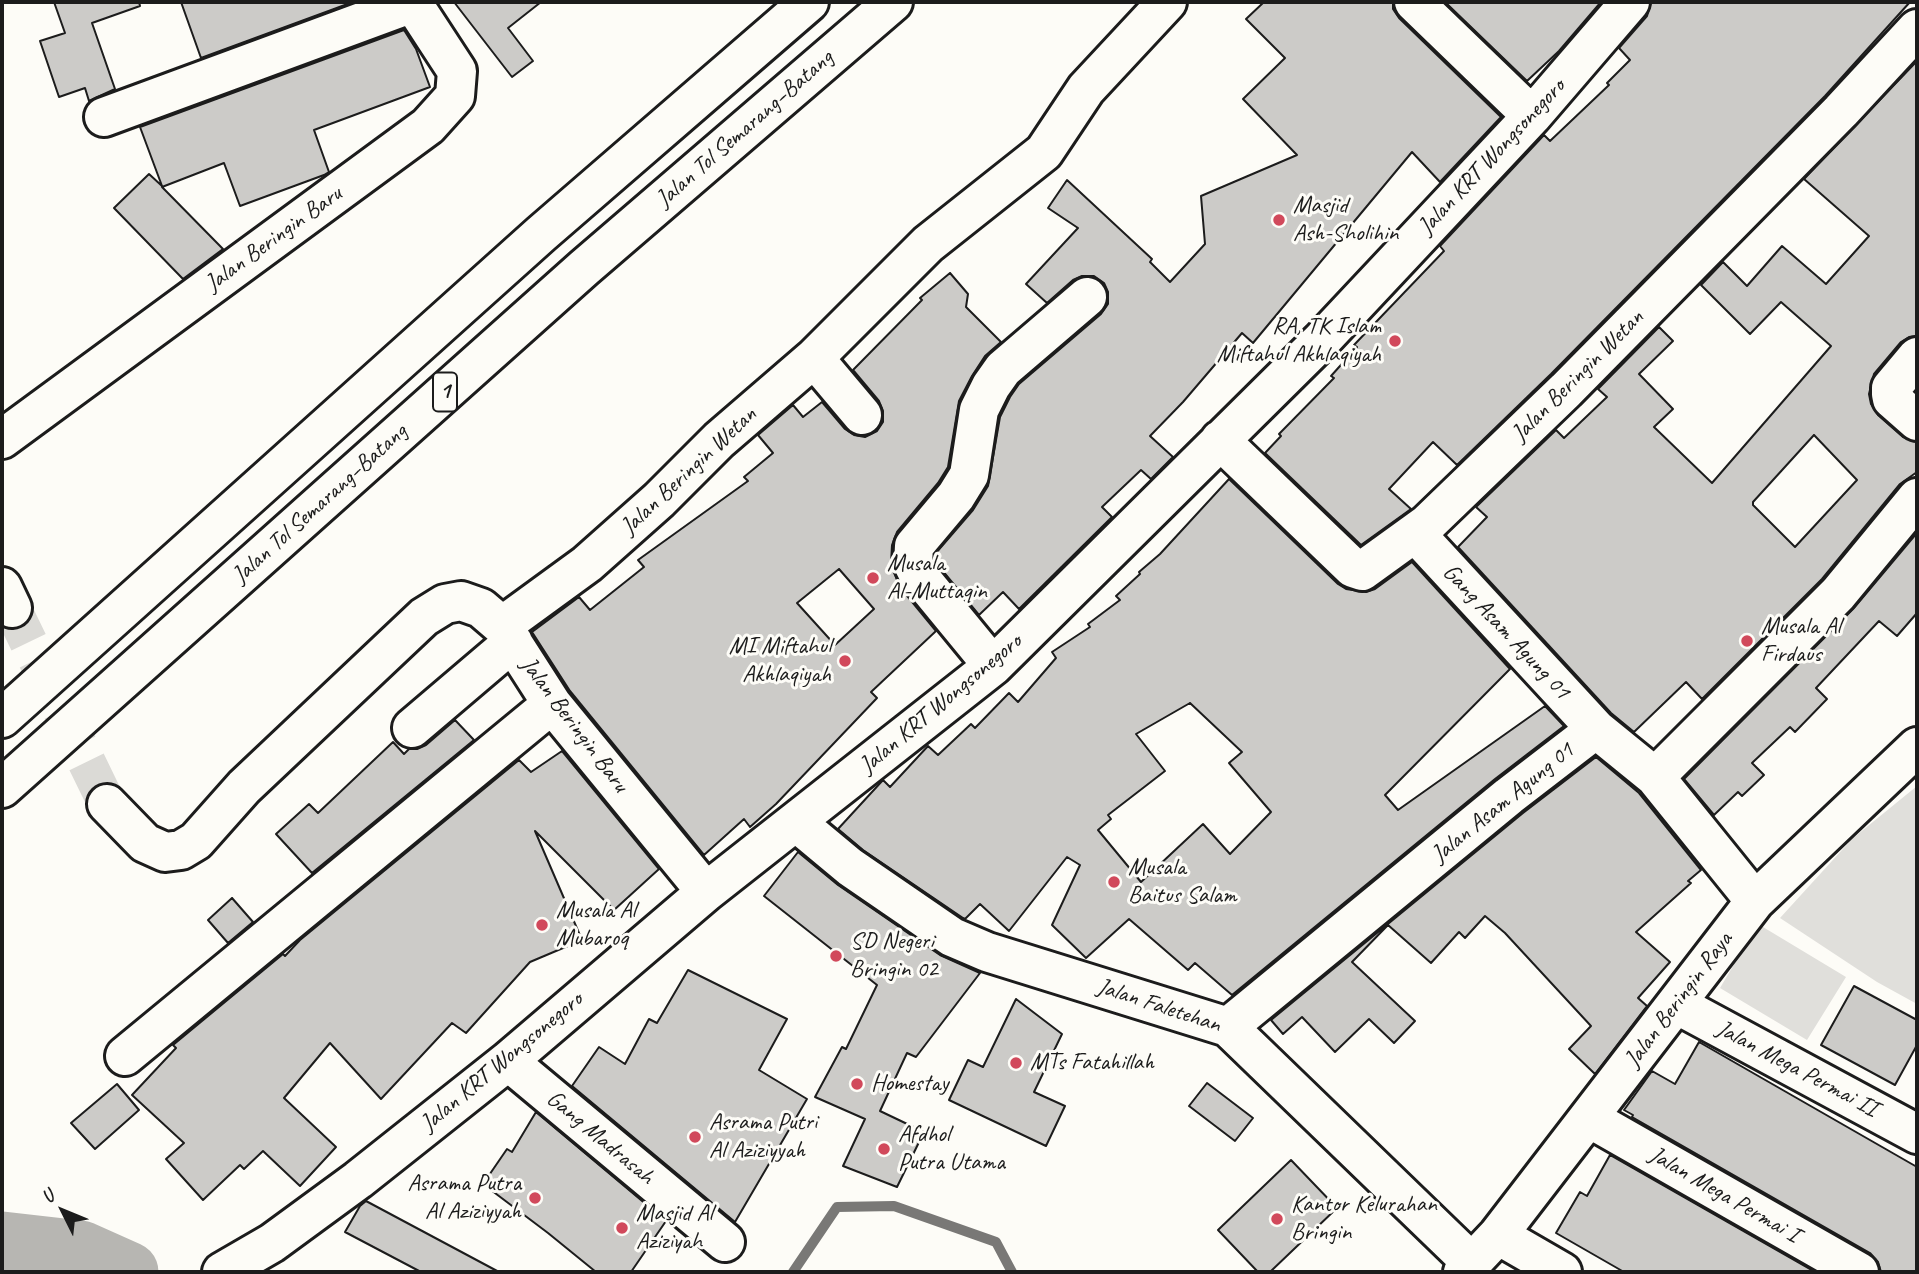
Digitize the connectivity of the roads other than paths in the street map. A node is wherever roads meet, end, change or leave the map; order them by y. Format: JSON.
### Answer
{"nodes":[{"id":1,"x":412,"y":2,"type":"edge"},
{"id":2,"x":809,"y":2,"type":"edge"},
{"id":3,"x":893,"y":2,"type":"edge"},
{"id":4,"x":1167,"y":2,"type":"edge"},
{"id":5,"x":1414,"y":2,"type":"edge"},
{"id":6,"x":1623,"y":4,"type":"edge"},
{"id":7,"x":1917,"y":29,"type":"edge"},
{"id":8,"x":1532,"y":116,"type":"junction"},
{"id":9,"x":104,"y":117,"type":"dead end"},
{"id":10,"x":1087,"y":297,"type":"dead end"},
{"id":11,"x":1917,"y":357,"type":"edge"},
{"id":12,"x":814,"y":358,"type":"junction"},
{"id":13,"x":862,"y":415,"type":"dead end"},
{"id":14,"x":1917,"y":421,"type":"edge"},
{"id":15,"x":2,"y":439,"type":"edge"},
{"id":16,"x":1220,"y":440,"type":"junction"},
{"id":17,"x":1917,"y":498,"type":"edge"},
{"id":18,"x":1416,"y":534,"type":"junction"},
{"id":19,"x":508,"y":634,"type":"junction"},
{"id":20,"x":992,"y":666,"type":"junction"},
{"id":21,"x":552,"y":704,"type":"junction"},
{"id":22,"x":2,"y":718,"type":"edge"},
{"id":23,"x":412,"y":728,"type":"dead end"},
{"id":24,"x":1596,"y":729,"type":"junction"},
{"id":25,"x":1917,"y":747,"type":"edge"},
{"id":26,"x":1655,"y":777,"type":"junction"},
{"id":27,"x":2,"y":788,"type":"edge"},
{"id":28,"x":107,"y":804,"type":"tunnel mouth"},
{"id":29,"x":796,"y":822,"type":"junction"},
{"id":30,"x":706,"y":892,"type":"junction"},
{"id":31,"x":1755,"y":901,"type":"junction"},
{"id":32,"x":1676,"y":1004,"type":"junction"},
{"id":33,"x":1228,"y":1027,"type":"junction"},
{"id":34,"x":125,"y":1056,"type":"dead end"},
{"id":35,"x":508,"y":1061,"type":"junction"},
{"id":36,"x":1589,"y":1118,"type":"junction"},
{"id":37,"x":1917,"y":1133,"type":"edge"},
{"id":38,"x":1498,"y":1235,"type":"junction"},
{"id":39,"x":725,"y":1242,"type":"dead end"},
{"id":40,"x":1467,"y":1268,"type":"edge"},
{"id":41,"x":222,"y":1272,"type":"edge"},
{"id":42,"x":1562,"y":1272,"type":"edge"},
{"id":43,"x":1859,"y":1272,"type":"edge"}],
"edges":[{"from":1,"to":9,"type":"main road","name":"Jalan Beringin Baru"},
{"from":1,"to":15,"type":"main road","name":"Jalan Beringin Baru"},
{"from":2,"to":22,"type":"main road","number":"1"},
{"from":3,"to":27,"type":"main road","name":"Jalan Tol Semarang–Batang","number":"1"},
{"from":4,"to":12,"type":"main road","name":"Jalan Beringin Wetan"},
{"from":5,"to":8,"type":"main road"},
{"from":6,"to":8,"type":"main road","name":"Jalan KRT Wongsonegoro"},
{"from":7,"to":18,"type":"main road","name":"Jalan Beringin Wetan"},
{"from":8,"to":16,"type":"main road","name":"Jalan KRT Wongsonegoro"},
{"from":10,"to":20,"type":"main road"},
{"from":11,"to":14,"type":"main road"},
{"from":12,"to":13,"type":"main road"},
{"from":12,"to":19,"type":"main road","name":"Jalan Beringin Wetan"},
{"from":16,"to":18,"type":"main road","name":"Jalan Beringin Wetan"},
{"from":16,"to":20,"type":"main road","name":"Jalan KRT Wongsonegoro"},
{"from":17,"to":26,"type":"main road"},
{"from":18,"to":24,"type":"main road","name":"Gang Asam Agung 01"},
{"from":19,"to":21,"type":"main road","name":"Jalan Beringin Baru"},
{"from":19,"to":23,"type":"main road","name":"Jalan Beringin Wetan"},
{"from":19,"to":28,"type":"main road","name":"Jalan Beringin Baru"},
{"from":20,"to":29,"type":"main road","name":"Jalan KRT Wongsonegoro"},
{"from":21,"to":30,"type":"main road","name":"Jalan Beringin Baru"},
{"from":21,"to":34,"type":"main road"},
{"from":24,"to":26,"type":"main road","name":"Jalan Asam Agung 01"},
{"from":24,"to":33,"type":"main road","name":"Jalan Asam Agung 01"},
{"from":25,"to":31,"type":"main road","name":"Jalan Beringin Raya"},
{"from":26,"to":31,"type":"main road","name":"Jalan Asam Agung 01"},
{"from":29,"to":30,"type":"main road","name":"Jalan KRT Wongsonegoro"},
{"from":29,"to":33,"type":"main road","name":"Jalan Faletehan"},
{"from":30,"to":35,"type":"main road","name":"Jalan KRT Wongsonegoro"},
{"from":31,"to":32,"type":"main road","name":"Jalan Beringin Raya"},
{"from":32,"to":36,"type":"main road","name":"Jalan Beringin Raya"},
{"from":32,"to":37,"type":"main road","name":"Jalan Mega Permai II"},
{"from":33,"to":40,"type":"main road","name":"Jalan Faletehan"},
{"from":35,"to":39,"type":"main road","name":"Gang Madrasah"},
{"from":35,"to":41,"type":"main road","name":"Jalan KRT Wongsonegoro"},
{"from":36,"to":38,"type":"main road","name":"Jalan Beringin Raya"},
{"from":36,"to":43,"type":"main road","name":"Jalan Mega Permai I"},
{"from":38,"to":40,"type":"main road","name":"Jalan Beringin Raya"},
{"from":38,"to":42,"type":"main road"}]}
